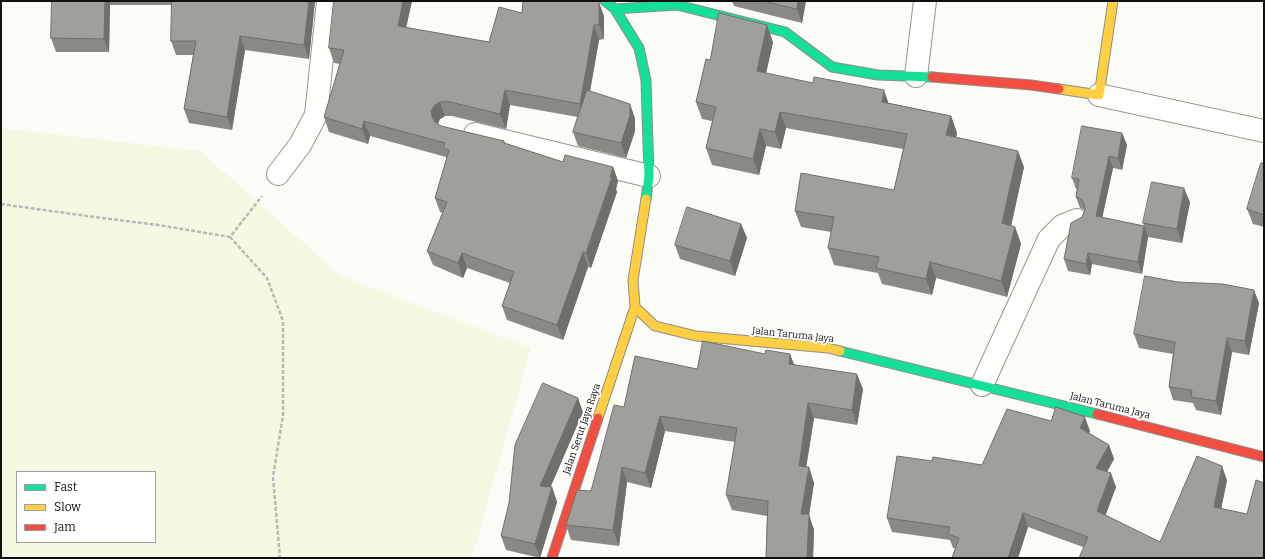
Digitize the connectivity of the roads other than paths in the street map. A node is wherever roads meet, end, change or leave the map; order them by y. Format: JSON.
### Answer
{"nodes":[{"id":1,"x":328,"y":1,"type":"edge"},
{"id":2,"x":605,"y":1,"type":"edge"},
{"id":3,"x":925,"y":1,"type":"edge"},
{"id":4,"x":1113,"y":1,"type":"edge"},
{"id":5,"x":678,"y":3,"type":"edge"},
{"id":6,"x":615,"y":9,"type":"junction"},
{"id":7,"x":916,"y":76,"type":"junction"},
{"id":8,"x":1099,"y":95,"type":"junction"},
{"id":9,"x":456,"y":130,"type":"edge"},
{"id":10,"x":1264,"y":130,"type":"edge"},
{"id":11,"x":278,"y":174,"type":"road end"},
{"id":12,"x":649,"y":176,"type":"junction"},
{"id":13,"x":1077,"y":220,"type":"edge"},
{"id":14,"x":635,"y":307,"type":"junction"},
{"id":15,"x":982,"y":385,"type":"junction"},
{"id":16,"x":1264,"y":457,"type":"edge"},
{"id":17,"x":552,"y":558,"type":"edge"}],
"edges":[{"from":1,"to":11,"type":"street"},
{"from":2,"to":6,"type":"main road"},
{"from":3,"to":7,"type":"street"},
{"from":4,"to":8,"type":"main road"},
{"from":5,"to":6,"type":"main road"},
{"from":5,"to":7,"type":"main road"},
{"from":6,"to":12,"type":"main road"},
{"from":7,"to":8,"type":"main road"},
{"from":8,"to":10,"type":"street"},
{"from":9,"to":12,"type":"street"},
{"from":12,"to":14,"type":"main road"},
{"from":13,"to":15,"type":"street"},
{"from":14,"to":15,"type":"main road","name":"Jalan Taruma Jaya"},
{"from":14,"to":17,"type":"main road","name":"Jalan Serut Jaya Raya"},
{"from":15,"to":16,"type":"main road","name":"Jalan Taruma Jaya"}]}
